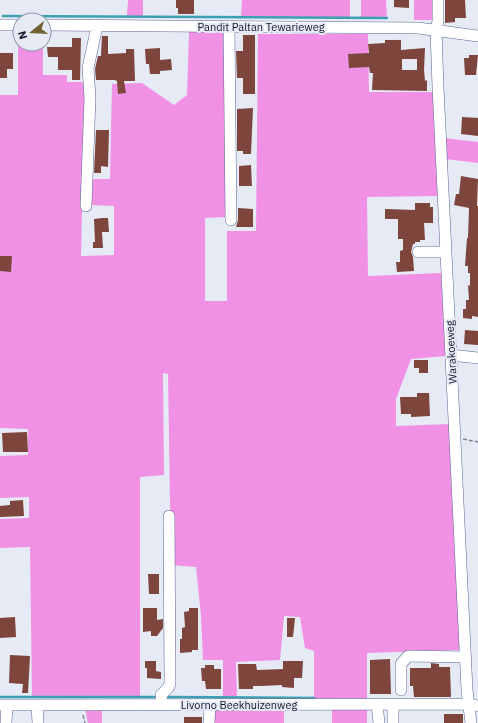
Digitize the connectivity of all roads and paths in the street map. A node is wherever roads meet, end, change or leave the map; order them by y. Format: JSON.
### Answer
{"nodes":[{"id":1,"x":438,"y":0,"type":"edge"},
{"id":2,"x":0,"y":25,"type":"edge"},
{"id":3,"x":12,"y":25,"type":"edge"},
{"id":4,"x":52,"y":25,"type":"edge"},
{"id":5,"x":95,"y":26,"type":"junction"},
{"id":6,"x":229,"y":27,"type":"junction"},
{"id":7,"x":436,"y":30,"type":"junction"},
{"id":8,"x":478,"y":36,"type":"edge"},
{"id":9,"x":86,"y":206,"type":"dead end"},
{"id":10,"x":231,"y":220,"type":"dead end"},
{"id":11,"x":418,"y":252,"type":"dead end"},
{"id":12,"x":446,"y":252,"type":"junction"},
{"id":13,"x":451,"y":355,"type":"junction"},
{"id":14,"x":478,"y":358,"type":"edge"},
{"id":15,"x":455,"y":439,"type":"junction"},
{"id":16,"x":478,"y":442,"type":"edge"},
{"id":17,"x":169,"y":516,"type":"dead end"},
{"id":18,"x":465,"y":657,"type":"junction"},
{"id":19,"x":401,"y":690,"type":"dead end"},
{"id":20,"x":378,"y":704,"type":"junction"},
{"id":21,"x":393,"y":704,"type":"junction"},
{"id":22,"x":4,"y":705,"type":"edge"},
{"id":23,"x":38,"y":705,"type":"junction"},
{"id":24,"x":162,"y":705,"type":"junction"},
{"id":25,"x":210,"y":705,"type":"junction"},
{"id":26,"x":473,"y":705,"type":"edge"},
{"id":27,"x":6,"y":723,"type":"edge"},
{"id":28,"x":38,"y":723,"type":"edge"},
{"id":29,"x":209,"y":723,"type":"edge"},
{"id":30,"x":379,"y":723,"type":"edge"},
{"id":31,"x":393,"y":723,"type":"edge"},
{"id":32,"x":471,"y":723,"type":"edge"}],
"edges":[{"from":1,"to":7,"type":"street","name":"Warakoeweg"},
{"from":2,"to":3,"type":"street"},
{"from":4,"to":5,"type":"street","name":"Pandit Paltan Tewarieweg"},
{"from":5,"to":6,"type":"street","name":"Pandit Paltan Tewarieweg"},
{"from":5,"to":9,"type":"street"},
{"from":6,"to":7,"type":"street","name":"Pandit Paltan Tewarieweg"},
{"from":6,"to":10,"type":"street"},
{"from":7,"to":8,"type":"street","name":"Pandit Paltan Tewarieweg"},
{"from":7,"to":12,"type":"street","name":"Warakoeweg"},
{"from":11,"to":12,"type":"street"},
{"from":12,"to":13,"type":"street","name":"Warakoeweg"},
{"from":13,"to":14,"type":"street"},
{"from":13,"to":15,"type":"street","name":"Warakoeweg"},
{"from":15,"to":16,"type":"path"},
{"from":15,"to":18,"type":"street","name":"Warakoeweg"},
{"from":17,"to":24,"type":"street"},
{"from":18,"to":19,"type":"street"},
{"from":18,"to":26,"type":"street","name":"Warakoeweg"},
{"from":20,"to":21,"type":"street","name":"Livorno Beekhuizenweg"},
{"from":20,"to":25,"type":"street","name":"Livorno Beekhuizenweg"},
{"from":20,"to":30,"type":"street"},
{"from":21,"to":26,"type":"street","name":"Livorno Beekhuizenweg"},
{"from":21,"to":31,"type":"street"},
{"from":22,"to":23,"type":"street","name":"Livorno Beekhuizenweg"},
{"from":22,"to":27,"type":"street"},
{"from":23,"to":24,"type":"street","name":"Livorno Beekhuizenweg"},
{"from":23,"to":28,"type":"street"},
{"from":24,"to":25,"type":"street","name":"Livorno Beekhuizenweg"},
{"from":25,"to":29,"type":"street"},
{"from":26,"to":32,"type":"street","name":"Warakoeweg"}]}
